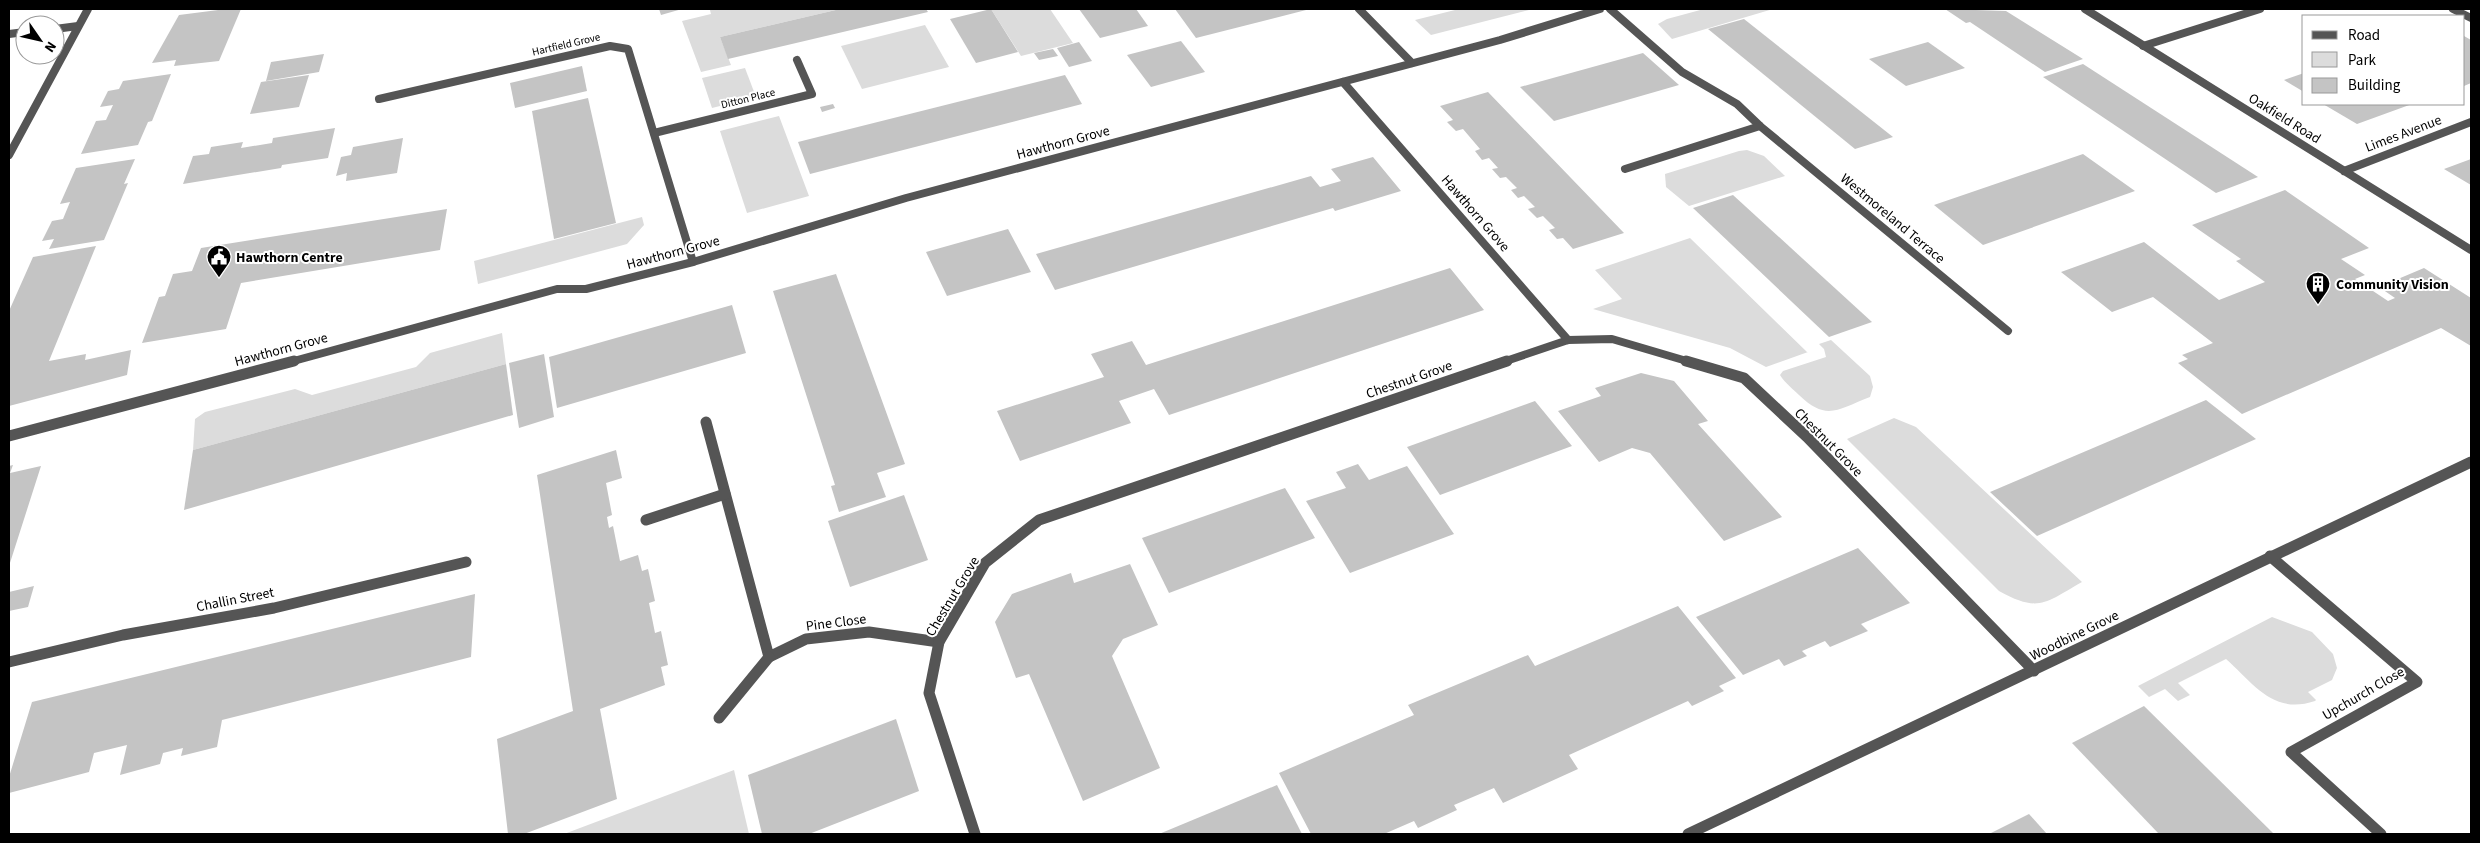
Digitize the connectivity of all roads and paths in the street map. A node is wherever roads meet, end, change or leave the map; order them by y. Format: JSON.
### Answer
{"nodes":[{"id":1,"x":88,"y":9,"type":"edge"},
{"id":2,"x":1359,"y":9,"type":"edge"},
{"id":3,"x":1600,"y":9,"type":"edge"},
{"id":4,"x":1610,"y":9,"type":"edge"},
{"id":5,"x":2085,"y":9,"type":"edge"},
{"id":6,"x":2260,"y":9,"type":"edge"},
{"id":7,"x":2453,"y":9,"type":"edge"},
{"id":8,"x":2471,"y":18,"type":"edge"},
{"id":9,"x":78,"y":26,"type":"junction"},
{"id":10,"x":65,"y":27,"type":"edge"},
{"id":11,"x":2143,"y":46,"type":"junction"},
{"id":12,"x":797,"y":60,"type":"dead end"},
{"id":13,"x":1412,"y":63,"type":"junction"},
{"id":14,"x":1343,"y":82,"type":"junction"},
{"id":15,"x":379,"y":99,"type":"dead end"},
{"id":16,"x":2471,"y":122,"type":"edge"},
{"id":17,"x":1760,"y":126,"type":"junction"},
{"id":18,"x":654,"y":133,"type":"junction"},
{"id":19,"x":9,"y":155,"type":"edge"},
{"id":20,"x":1625,"y":169,"type":"dead end"},
{"id":21,"x":2344,"y":170,"type":"junction"},
{"id":22,"x":2471,"y":250,"type":"edge"},
{"id":23,"x":692,"y":262,"type":"junction"},
{"id":24,"x":2008,"y":331,"type":"dead end"},
{"id":25,"x":1568,"y":340,"type":"junction"},
{"id":26,"x":706,"y":422,"type":"dead end"},
{"id":27,"x":9,"y":436,"type":"edge"},
{"id":28,"x":2471,"y":462,"type":"edge"},
{"id":29,"x":725,"y":494,"type":"junction"},
{"id":30,"x":646,"y":520,"type":"dead end"},
{"id":31,"x":2270,"y":556,"type":"junction"},
{"id":32,"x":466,"y":562,"type":"dead end"},
{"id":33,"x":939,"y":642,"type":"junction"},
{"id":34,"x":769,"y":657,"type":"junction"},
{"id":35,"x":9,"y":662,"type":"edge"},
{"id":36,"x":2034,"y":671,"type":"junction"},
{"id":37,"x":718,"y":718,"type":"dead end"},
{"id":38,"x":975,"y":834,"type":"edge"},
{"id":39,"x":1688,"y":834,"type":"edge"},
{"id":40,"x":2381,"y":834,"type":"edge"}],
"edges":[{"from":1,"to":9,"type":"street"},
{"from":2,"to":13,"type":"street"},
{"from":3,"to":13,"type":"street","name":"Hawthorn Grove"},
{"from":4,"to":17,"type":"street","name":"Westmoreland Terrace"},
{"from":5,"to":11,"type":"street","name":"Oakfield Road"},
{"from":6,"to":11,"type":"street"},
{"from":7,"to":8,"type":"street"},
{"from":9,"to":10,"type":"street"},
{"from":9,"to":19,"type":"street"},
{"from":11,"to":21,"type":"street","name":"Oakfield Road"},
{"from":12,"to":18,"type":"street","name":"Ditton Place"},
{"from":13,"to":14,"type":"street","name":"Hawthorn Grove"},
{"from":14,"to":23,"type":"street","name":"Hawthorn Grove"},
{"from":14,"to":25,"type":"street","name":"Hawthorn Grove"},
{"from":15,"to":18,"type":"street","name":"Hartfield Grove"},
{"from":16,"to":21,"type":"street","name":"Limes Avenue"},
{"from":17,"to":20,"type":"street"},
{"from":17,"to":24,"type":"street","name":"Westmoreland Terrace"},
{"from":18,"to":23,"type":"street","name":"Hartfield Grove"},
{"from":21,"to":22,"type":"street","name":"Oakfield Road"},
{"from":23,"to":27,"type":"street","name":"Hawthorn Grove"},
{"from":25,"to":33,"type":"street","name":"Chestnut Grove"},
{"from":25,"to":36,"type":"street","name":"Chestnut Grove"},
{"from":26,"to":29,"type":"street"},
{"from":28,"to":31,"type":"street","name":"Woodbine Grove"},
{"from":29,"to":30,"type":"street"},
{"from":29,"to":34,"type":"street"},
{"from":31,"to":36,"type":"street","name":"Woodbine Grove"},
{"from":31,"to":40,"type":"street","name":"Upchurch Close"},
{"from":32,"to":35,"type":"street","name":"Challin Street"},
{"from":33,"to":34,"type":"street","name":"Pine Close"},
{"from":33,"to":38,"type":"street","name":"Chestnut Grove"},
{"from":34,"to":37,"type":"street","name":"Pine Close"},
{"from":36,"to":39,"type":"street","name":"Woodbine Grove"}]}
